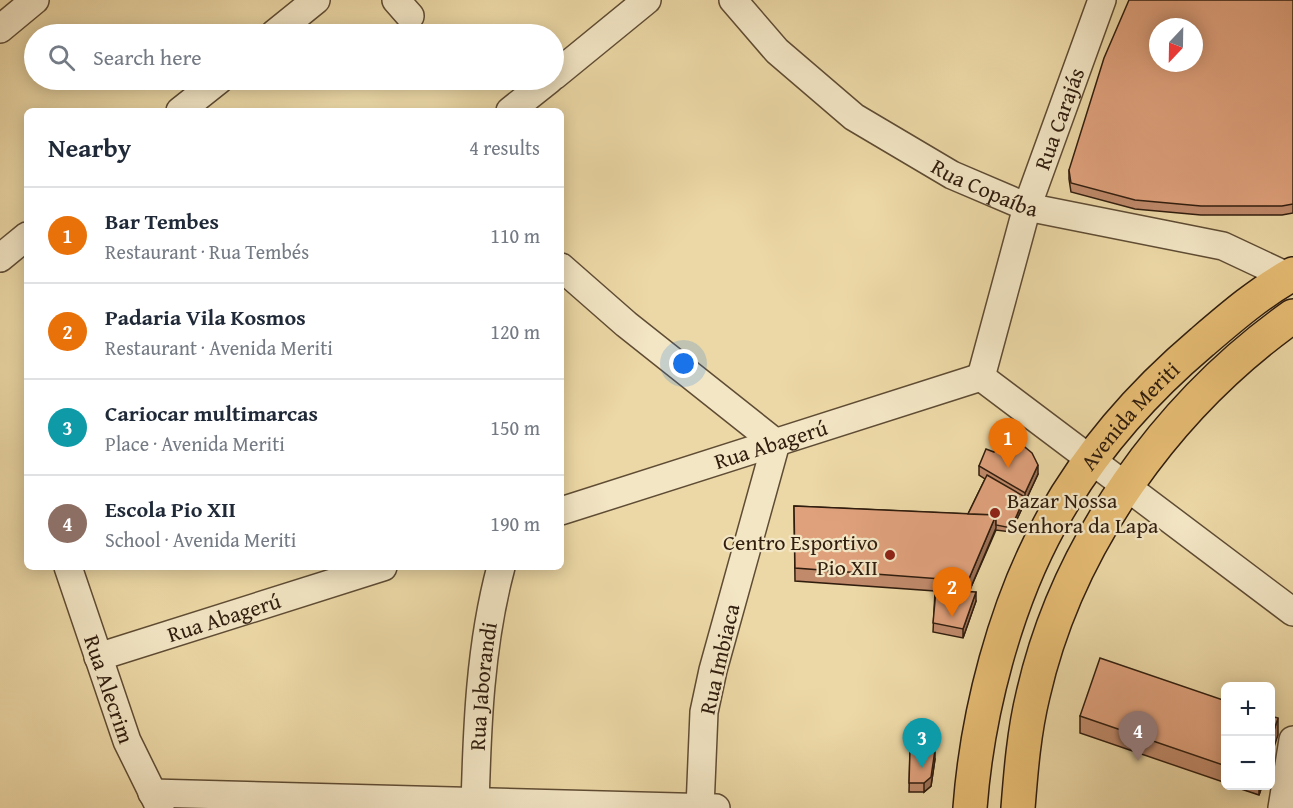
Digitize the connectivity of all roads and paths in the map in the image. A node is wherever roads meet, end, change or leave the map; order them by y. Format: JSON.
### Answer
{"nodes":[{"id":1,"x":35,"y":0,"type":"edge"},
{"id":2,"x":316,"y":0,"type":"edge"},
{"id":3,"x":647,"y":0,"type":"edge"},
{"id":4,"x":733,"y":0,"type":"edge"},
{"id":5,"x":1102,"y":0,"type":"edge"},
{"id":6,"x":286,"y":24,"type":"edge"},
{"id":7,"x":0,"y":29,"type":"edge"},
{"id":8,"x":564,"y":68,"type":"edge"},
{"id":9,"x":206,"y":90,"type":"edge"},
{"id":10,"x":536,"y":90,"type":"edge"},
{"id":11,"x":184,"y":108,"type":"edge"},
{"id":12,"x":514,"y":108,"type":"edge"},
{"id":13,"x":1027,"y":207,"type":"junction"},
{"id":14,"x":24,"y":238,"type":"edge"},
{"id":15,"x":0,"y":258,"type":"edge"},
{"id":16,"x":564,"y":270,"type":"edge"},
{"id":17,"x":1291,"y":275,"type":"edge"},
{"id":18,"x":1293,"y":316,"type":"edge"},
{"id":19,"x":981,"y":376,"type":"junction"},
{"id":20,"x":776,"y":443,"type":"junction"},
{"id":21,"x":1090,"y":460,"type":"junction"},
{"id":22,"x":1125,"y":486,"type":"junction"},
{"id":23,"x":564,"y":510,"type":"edge"},
{"id":24,"x":70,"y":570,"type":"edge"},
{"id":25,"x":374,"y":570,"type":"edge"},
{"id":26,"x":500,"y":570,"type":"edge"},
{"id":27,"x":1293,"y":612,"type":"edge"},
{"id":28,"x":98,"y":657,"type":"junction"},
{"id":29,"x":1293,"y":740,"type":"edge"},
{"id":30,"x":156,"y":801,"type":"edge"},
{"id":31,"x":475,"y":804,"type":"edge"},
{"id":32,"x":700,"y":808,"type":"edge"},
{"id":33,"x":716,"y":808,"type":"edge"},
{"id":34,"x":970,"y":808,"type":"edge"},
{"id":35,"x":1018,"y":808,"type":"edge"},
{"id":36,"x":1282,"y":808,"type":"edge"}],
"edges":[{"from":1,"to":7,"type":"street"},
{"from":2,"to":6,"type":"street"},
{"from":3,"to":8,"type":"street"},
{"from":4,"to":13,"type":"street","name":"Rua Copaíba"},
{"from":5,"to":13,"type":"street","name":"Rua Carajás"},
{"from":9,"to":11,"type":"street"},
{"from":10,"to":12,"type":"street"},
{"from":13,"to":17,"type":"street","name":"Rua Copaíba"},
{"from":13,"to":19,"type":"street","name":"Rua Carajás"},
{"from":14,"to":15,"type":"street"},
{"from":16,"to":20,"type":"street"},
{"from":17,"to":21,"type":"main road","name":"Avenida Meriti"},
{"from":18,"to":22,"type":"main road","name":"Avenida Meriti"},
{"from":19,"to":20,"type":"street","name":"Rua Abagerú"},
{"from":19,"to":21,"type":"street"},
{"from":20,"to":23,"type":"street","name":"Rua Abagerú"},
{"from":20,"to":32,"type":"street","name":"Rua Imbiaca"},
{"from":21,"to":22,"type":"street"},
{"from":21,"to":34,"type":"main road","name":"Avenida Meriti"},
{"from":22,"to":27,"type":"street"},
{"from":22,"to":35,"type":"main road","name":"Avenida Meriti"},
{"from":24,"to":28,"type":"street","name":"Rua Alecrim"},
{"from":25,"to":28,"type":"street","name":"Rua Abagerú"},
{"from":26,"to":31,"type":"street","name":"Rua Jaborandi"},
{"from":28,"to":30,"type":"street","name":"Rua Alecrim"},
{"from":29,"to":36,"type":"street"},
{"from":30,"to":31,"type":"street"},
{"from":31,"to":32,"type":"street"},
{"from":32,"to":33,"type":"street"}]}
